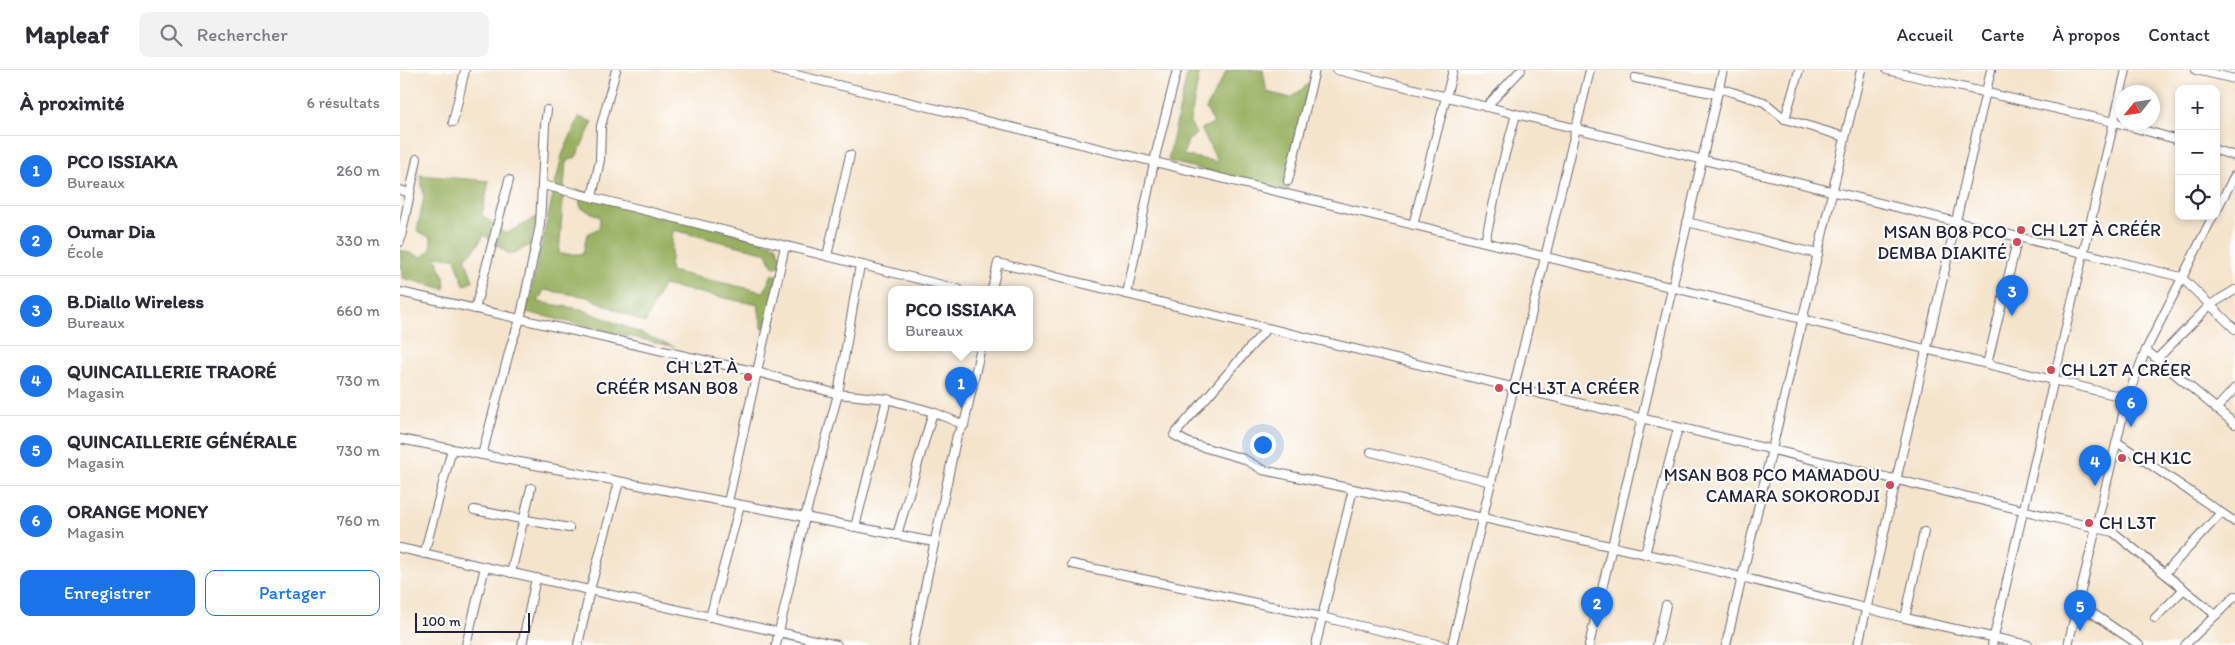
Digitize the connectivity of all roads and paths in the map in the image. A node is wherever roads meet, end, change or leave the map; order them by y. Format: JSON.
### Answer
{"nodes":[{"id":1,"x":465,"y":70,"type":"edge"},
{"id":2,"x":616,"y":70,"type":"edge"},
{"id":3,"x":776,"y":70,"type":"edge"},
{"id":4,"x":1177,"y":70,"type":"edge"},
{"id":5,"x":1315,"y":70,"type":"edge"},
{"id":6,"x":1337,"y":70,"type":"edge"},
{"id":7,"x":1453,"y":70,"type":"edge"},
{"id":8,"x":1521,"y":70,"type":"edge"},
{"id":9,"x":1590,"y":70,"type":"edge"},
{"id":10,"x":1723,"y":70,"type":"edge"},
{"id":11,"x":1799,"y":70,"type":"edge"},
{"id":12,"x":1861,"y":70,"type":"edge"},
{"id":13,"x":1886,"y":70,"type":"edge"},
{"id":14,"x":1991,"y":70,"type":"edge"},
{"id":15,"x":2126,"y":70,"type":"edge"},
{"id":16,"x":2196,"y":70,"type":"edge"},
{"id":17,"x":1635,"y":78,"type":"dead end"},
{"id":18,"x":2235,"y":79,"type":"edge"},
{"id":19,"x":1718,"y":91,"type":"junction"},
{"id":20,"x":1986,"y":93,"type":"junction"},
{"id":21,"x":1447,"y":97,"type":"junction"},
{"id":22,"x":1486,"y":107,"type":"junction"},
{"id":23,"x":547,"y":110,"type":"dead end"},
{"id":24,"x":1516,"y":114,"type":"junction"},
{"id":25,"x":1785,"y":119,"type":"junction"},
{"id":26,"x":453,"y":122,"type":"dead end"},
{"id":27,"x":2114,"y":122,"type":"junction"},
{"id":28,"x":1576,"y":128,"type":"junction"},
{"id":29,"x":1845,"y":137,"type":"junction"},
{"id":30,"x":2175,"y":139,"type":"edge"},
{"id":31,"x":2220,"y":151,"type":"edge"},
{"id":32,"x":850,"y":155,"type":"dead end"},
{"id":33,"x":2235,"y":156,"type":"edge"},
{"id":34,"x":417,"y":159,"type":"dead end"},
{"id":35,"x":1701,"y":159,"type":"junction"},
{"id":36,"x":1154,"y":162,"type":"junction"},
{"id":37,"x":2235,"y":175,"type":"edge"},
{"id":38,"x":509,"y":180,"type":"dead end"},
{"id":39,"x":1288,"y":182,"type":"dead end"},
{"id":40,"x":542,"y":185,"type":"junction"},
{"id":41,"x":400,"y":190,"type":"edge"},
{"id":42,"x":1832,"y":192,"type":"junction"},
{"id":43,"x":410,"y":193,"type":"junction"},
{"id":44,"x":592,"y":197,"type":"junction"},
{"id":45,"x":2220,"y":203,"type":"edge"},
{"id":46,"x":2211,"y":220,"type":"edge"},
{"id":47,"x":1686,"y":222,"type":"junction"},
{"id":48,"x":1956,"y":222,"type":"junction"},
{"id":49,"x":1413,"y":225,"type":"junction"},
{"id":50,"x":2018,"y":237,"type":"junction"},
{"id":51,"x":400,"y":242,"type":"edge"},
{"id":52,"x":1485,"y":242,"type":"junction"},
{"id":53,"x":785,"y":246,"type":"junction"},
{"id":54,"x":2084,"y":253,"type":"junction"},
{"id":55,"x":1818,"y":254,"type":"junction"},
{"id":56,"x":827,"y":256,"type":"junction"},
{"id":57,"x":1545,"y":257,"type":"junction"},
{"id":58,"x":860,"y":265,"type":"junction"},
{"id":59,"x":2181,"y":277,"type":"junction"},
{"id":60,"x":946,"y":286,"type":"edge"},
{"id":61,"x":993,"y":286,"type":"edge"},
{"id":62,"x":1671,"y":287,"type":"junction"},
{"id":63,"x":2235,"y":290,"type":"edge"},
{"id":64,"x":400,"y":292,"type":"edge"},
{"id":65,"x":1127,"y":294,"type":"junction"},
{"id":66,"x":2210,"y":305,"type":"junction"},
{"id":67,"x":475,"y":309,"type":"junction"},
{"id":68,"x":1802,"y":319,"type":"junction"},
{"id":69,"x":520,"y":320,"type":"junction"},
{"id":70,"x":1267,"y":328,"type":"junction"},
{"id":71,"x":2235,"y":329,"type":"edge"},
{"id":72,"x":1926,"y":349,"type":"junction"},
{"id":73,"x":2146,"y":350,"type":"junction"},
{"id":74,"x":980,"y":351,"type":"edge"},
{"id":75,"x":2157,"y":358,"type":"junction"},
{"id":76,"x":1987,"y":364,"type":"junction"},
{"id":77,"x":757,"y":372,"type":"junction"},
{"id":78,"x":2055,"y":380,"type":"junction"},
{"id":79,"x":1513,"y":388,"type":"junction"},
{"id":80,"x":2235,"y":388,"type":"edge"},
{"id":81,"x":838,"y":394,"type":"junction"},
{"id":82,"x":2127,"y":398,"type":"junction"},
{"id":83,"x":887,"y":399,"type":"junction"},
{"id":84,"x":2216,"y":410,"type":"junction"},
{"id":85,"x":933,"y":412,"type":"junction"},
{"id":86,"x":1640,"y":418,"type":"junction"},
{"id":87,"x":2235,"y":424,"type":"edge"},
{"id":88,"x":964,"y":425,"type":"junction"},
{"id":89,"x":1678,"y":428,"type":"junction"},
{"id":90,"x":400,"y":439,"type":"edge"},
{"id":91,"x":2117,"y":442,"type":"junction"},
{"id":92,"x":452,"y":449,"type":"junction"},
{"id":93,"x":1772,"y":450,"type":"junction"},
{"id":94,"x":1371,"y":452,"type":"dead end"},
{"id":95,"x":482,"y":455,"type":"junction"},
{"id":96,"x":1896,"y":480,"type":"junction"},
{"id":97,"x":620,"y":482,"type":"junction"},
{"id":98,"x":1491,"y":482,"type":"junction"},
{"id":99,"x":531,"y":488,"type":"dead end"},
{"id":100,"x":1353,"y":490,"type":"junction"},
{"id":101,"x":728,"y":502,"type":"junction"},
{"id":102,"x":740,"y":505,"type":"junction"},
{"id":103,"x":474,"y":510,"type":"dead end"},
{"id":104,"x":2025,"y":512,"type":"junction"},
{"id":105,"x":2221,"y":513,"type":"junction"},
{"id":106,"x":805,"y":517,"type":"junction"},
{"id":107,"x":1482,"y":518,"type":"junction"},
{"id":108,"x":523,"y":520,"type":"junction"},
{"id":109,"x":2235,"y":522,"type":"edge"},
{"id":110,"x":855,"y":527,"type":"junction"},
{"id":111,"x":569,"y":528,"type":"dead end"},
{"id":112,"x":2096,"y":529,"type":"junction"},
{"id":113,"x":1924,"y":532,"type":"dead end"},
{"id":114,"x":897,"y":535,"type":"junction"},
{"id":115,"x":934,"y":542,"type":"junction"},
{"id":116,"x":1611,"y":546,"type":"junction"},
{"id":117,"x":400,"y":548,"type":"edge"},
{"id":118,"x":424,"y":554,"type":"junction"},
{"id":119,"x":1645,"y":554,"type":"junction"},
{"id":120,"x":1072,"y":564,"type":"dead end"},
{"id":121,"x":485,"y":567,"type":"junction"},
{"id":122,"x":511,"y":573,"type":"junction"},
{"id":123,"x":2165,"y":574,"type":"junction"},
{"id":124,"x":1742,"y":576,"type":"junction"},
{"id":125,"x":536,"y":578,"type":"junction"},
{"id":126,"x":2184,"y":589,"type":"junction"},
{"id":127,"x":590,"y":590,"type":"junction"},
{"id":128,"x":2235,"y":596,"type":"edge"},
{"id":129,"x":2079,"y":604,"type":"junction"},
{"id":130,"x":1666,"y":605,"type":"dead end"},
{"id":131,"x":1867,"y":607,"type":"junction"},
{"id":132,"x":2216,"y":614,"type":"junction"},
{"id":133,"x":1322,"y":616,"type":"junction"},
{"id":134,"x":710,"y":617,"type":"junction"},
{"id":135,"x":1905,"y":618,"type":"junction"},
{"id":136,"x":2155,"y":618,"type":"dead end"},
{"id":137,"x":779,"y":632,"type":"junction"},
{"id":138,"x":1993,"y":641,"type":"edge"},
{"id":139,"x":466,"y":645,"type":"edge"},
{"id":140,"x":522,"y":645,"type":"edge"},
{"id":141,"x":578,"y":645,"type":"edge"},
{"id":142,"x":776,"y":645,"type":"edge"},
{"id":143,"x":837,"y":645,"type":"edge"},
{"id":144,"x":912,"y":645,"type":"edge"},
{"id":145,"x":1316,"y":645,"type":"edge"},
{"id":146,"x":1442,"y":645,"type":"edge"},
{"id":147,"x":1452,"y":645,"type":"edge"},
{"id":148,"x":1588,"y":645,"type":"edge"},
{"id":149,"x":1657,"y":645,"type":"edge"},
{"id":150,"x":1726,"y":645,"type":"edge"},
{"id":151,"x":1858,"y":645,"type":"edge"},
{"id":152,"x":2028,"y":645,"type":"edge"},
{"id":153,"x":2068,"y":645,"type":"edge"},
{"id":154,"x":2139,"y":645,"type":"edge"},
{"id":155,"x":2185,"y":645,"type":"edge"}],
"edges":[{"from":1,"to":26,"type":"street"},
{"from":2,"to":44,"type":"street"},
{"from":3,"to":36,"type":"street"},
{"from":4,"to":36,"type":"street"},
{"from":5,"to":39,"type":"street"},
{"from":6,"to":21,"type":"street"},
{"from":7,"to":21,"type":"street"},
{"from":8,"to":22,"type":"street"},
{"from":9,"to":28,"type":"street"},
{"from":10,"to":19,"type":"street"},
{"from":11,"to":25,"type":"street"},
{"from":12,"to":29,"type":"street"},
{"from":13,"to":20,"type":"street"},
{"from":14,"to":20,"type":"street"},
{"from":15,"to":27,"type":"street"},
{"from":16,"to":18,"type":"street"},
{"from":17,"to":19,"type":"street"},
{"from":19,"to":25,"type":"street"},
{"from":19,"to":35,"type":"street"},
{"from":20,"to":27,"type":"street"},
{"from":20,"to":48,"type":"street"},
{"from":21,"to":22,"type":"street"},
{"from":21,"to":49,"type":"street"},
{"from":22,"to":24,"type":"street"},
{"from":23,"to":40,"type":"street"},
{"from":24,"to":28,"type":"street"},
{"from":24,"to":52,"type":"street"},
{"from":25,"to":29,"type":"street"},
{"from":27,"to":30,"type":"street"},
{"from":27,"to":54,"type":"street"},
{"from":28,"to":35,"type":"street"},
{"from":28,"to":57,"type":"street"},
{"from":29,"to":42,"type":"street"},
{"from":31,"to":33,"type":"street"},
{"from":32,"to":56,"type":"street"},
{"from":34,"to":43,"type":"street"},
{"from":35,"to":42,"type":"street"},
{"from":35,"to":47,"type":"street"},
{"from":36,"to":49,"type":"street"},
{"from":36,"to":65,"type":"street"},
{"from":37,"to":45,"type":"street"},
{"from":38,"to":67,"type":"street"},
{"from":40,"to":44,"type":"street"},
{"from":40,"to":69,"type":"street"},
{"from":41,"to":43,"type":"street"},
{"from":42,"to":48,"type":"street"},
{"from":42,"to":55,"type":"street"},
{"from":43,"to":51,"type":"street"},
{"from":44,"to":53,"type":"street"},
{"from":46,"to":59,"type":"street"},
{"from":47,"to":55,"type":"street"},
{"from":47,"to":62,"type":"street"},
{"from":48,"to":50,"type":"street"},
{"from":48,"to":72,"type":"street"},
{"from":49,"to":52,"type":"street"},
{"from":50,"to":54,"type":"street"},
{"from":50,"to":76,"type":"street"},
{"from":52,"to":57,"type":"street"},
{"from":53,"to":56,"type":"street"},
{"from":53,"to":77,"type":"street"},
{"from":54,"to":59,"type":"street"},
{"from":54,"to":78,"type":"street"},
{"from":55,"to":68,"type":"street"},
{"from":56,"to":58,"type":"street"},
{"from":57,"to":62,"type":"street"},
{"from":57,"to":79,"type":"street"},
{"from":58,"to":60,"type":"street"},
{"from":58,"to":81,"type":"street"},
{"from":59,"to":66,"type":"street"},
{"from":59,"to":73,"type":"street"},
{"from":61,"to":65,"type":"street"},
{"from":62,"to":68,"type":"street"},
{"from":62,"to":86,"type":"street"},
{"from":63,"to":66,"type":"street"},
{"from":64,"to":67,"type":"street"},
{"from":65,"to":70,"type":"street"},
{"from":66,"to":71,"type":"street"},
{"from":66,"to":75,"type":"street"},
{"from":67,"to":69,"type":"street"},
{"from":68,"to":72,"type":"street"},
{"from":68,"to":93,"type":"street"},
{"from":69,"to":77,"type":"street"},
{"from":69,"to":95,"type":"street"},
{"from":70,"to":79,"type":"street"},
{"from":70,"to":100,"type":"street"},
{"from":72,"to":76,"type":"street"},
{"from":72,"to":96,"type":"street"},
{"from":73,"to":75,"type":"street"},
{"from":73,"to":82,"type":"street"},
{"from":74,"to":88,"type":"street"},
{"from":75,"to":84,"type":"street"},
{"from":76,"to":78,"type":"street"},
{"from":77,"to":81,"type":"street"},
{"from":77,"to":101,"type":"street"},
{"from":78,"to":82,"type":"street"},
{"from":78,"to":104,"type":"street"},
{"from":79,"to":86,"type":"street"},
{"from":79,"to":98,"type":"street"},
{"from":80,"to":84,"type":"street"},
{"from":81,"to":83,"type":"street"},
{"from":81,"to":106,"type":"street"},
{"from":82,"to":91,"type":"street"},
{"from":83,"to":85,"type":"street"},
{"from":83,"to":110,"type":"street"},
{"from":84,"to":87,"type":"street"},
{"from":85,"to":88,"type":"street"},
{"from":85,"to":114,"type":"street"},
{"from":86,"to":89,"type":"street"},
{"from":86,"to":116,"type":"street"},
{"from":88,"to":115,"type":"street"},
{"from":89,"to":93,"type":"street"},
{"from":89,"to":119,"type":"street"},
{"from":90,"to":92,"type":"street"},
{"from":91,"to":105,"type":"street"},
{"from":91,"to":112,"type":"street"},
{"from":92,"to":95,"type":"street"},
{"from":92,"to":118,"type":"street"},
{"from":93,"to":96,"type":"street"},
{"from":93,"to":124,"type":"street"},
{"from":94,"to":98,"type":"street"},
{"from":95,"to":97,"type":"street"},
{"from":96,"to":104,"type":"street"},
{"from":96,"to":131,"type":"street"},
{"from":97,"to":101,"type":"street"},
{"from":97,"to":127,"type":"street"},
{"from":98,"to":107,"type":"street"},
{"from":99,"to":108,"type":"street"},
{"from":100,"to":107,"type":"street"},
{"from":100,"to":133,"type":"street"},
{"from":101,"to":102,"type":"street"},
{"from":102,"to":106,"type":"street"},
{"from":102,"to":134,"type":"street"},
{"from":103,"to":108,"type":"street"},
{"from":104,"to":112,"type":"street"},
{"from":104,"to":138,"type":"street"},
{"from":105,"to":109,"type":"street"},
{"from":105,"to":123,"type":"street"},
{"from":106,"to":110,"type":"street"},
{"from":106,"to":137,"type":"street"},
{"from":107,"to":116,"type":"street"},
{"from":107,"to":147,"type":"street"},
{"from":108,"to":111,"type":"street"},
{"from":108,"to":122,"type":"street"},
{"from":110,"to":114,"type":"street"},
{"from":112,"to":123,"type":"street"},
{"from":112,"to":129,"type":"street"},
{"from":113,"to":135,"type":"street"},
{"from":114,"to":115,"type":"street"},
{"from":115,"to":144,"type":"street"},
{"from":116,"to":119,"type":"street"},
{"from":116,"to":148,"type":"street"},
{"from":117,"to":118,"type":"street"},
{"from":118,"to":121,"type":"street"},
{"from":119,"to":124,"type":"street"},
{"from":120,"to":133,"type":"street"},
{"from":121,"to":122,"type":"street"},
{"from":121,"to":139,"type":"street"},
{"from":122,"to":125,"type":"street"},
{"from":123,"to":126,"type":"street"},
{"from":124,"to":131,"type":"street"},
{"from":124,"to":150,"type":"street"},
{"from":125,"to":127,"type":"street"},
{"from":125,"to":140,"type":"street"},
{"from":126,"to":132,"type":"street"},
{"from":126,"to":136,"type":"street"},
{"from":127,"to":134,"type":"street"},
{"from":127,"to":141,"type":"street"},
{"from":128,"to":132,"type":"street"},
{"from":129,"to":153,"type":"street"},
{"from":129,"to":154,"type":"street"},
{"from":130,"to":149,"type":"street"},
{"from":131,"to":135,"type":"street"},
{"from":131,"to":151,"type":"street"},
{"from":132,"to":155,"type":"street"},
{"from":133,"to":145,"type":"street"},
{"from":133,"to":146,"type":"street"},
{"from":134,"to":137,"type":"street"},
{"from":135,"to":138,"type":"street"},
{"from":137,"to":142,"type":"street"},
{"from":137,"to":143,"type":"street"},
{"from":138,"to":152,"type":"street"}]}
